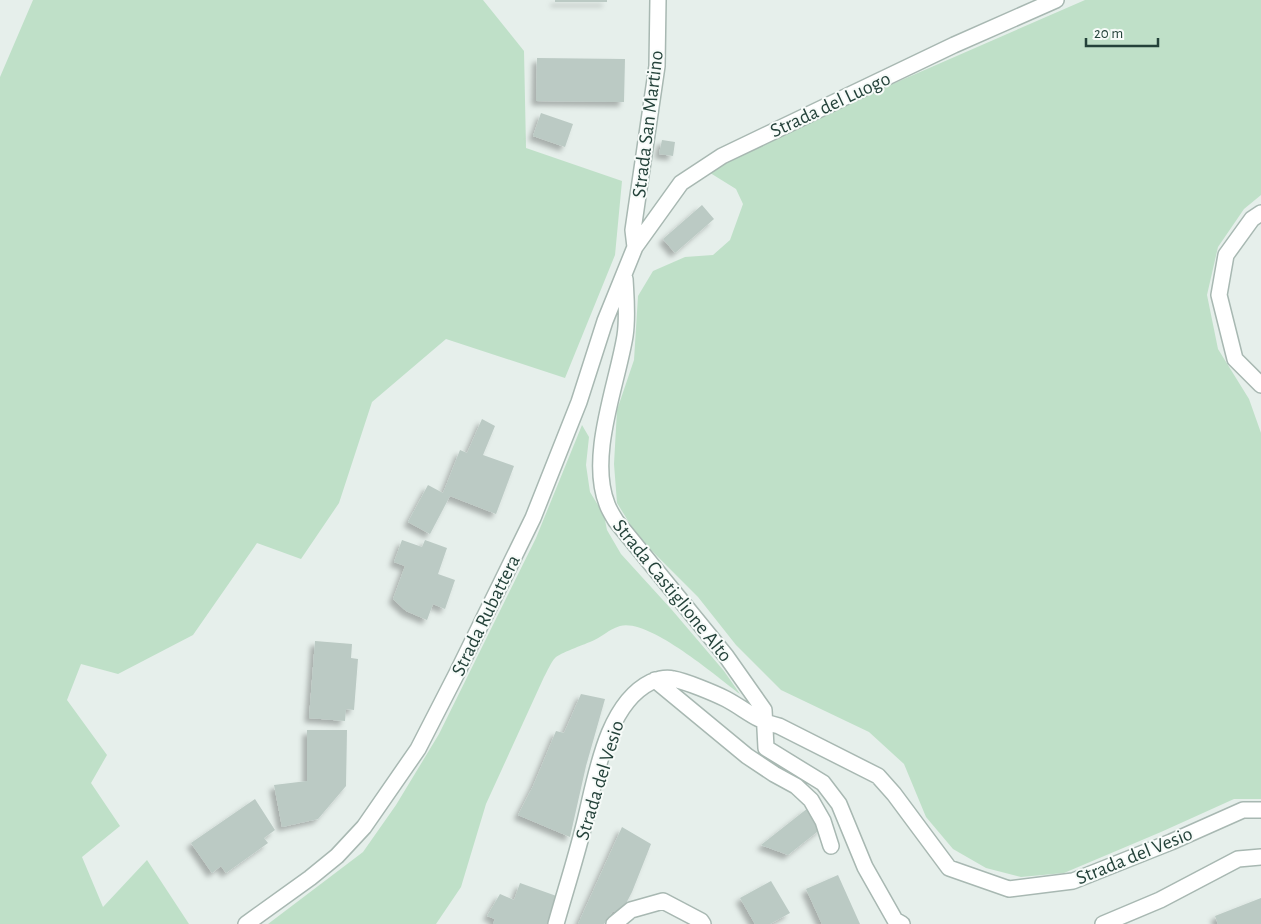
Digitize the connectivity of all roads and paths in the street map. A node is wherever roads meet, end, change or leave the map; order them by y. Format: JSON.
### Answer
{"nodes":[{"id":1,"x":658,"y":0,"type":"edge"},
{"id":2,"x":1056,"y":0,"type":"edge"},
{"id":3,"x":1261,"y":213,"type":"edge"},
{"id":4,"x":635,"y":247,"type":"junction"},
{"id":5,"x":625,"y":272,"type":"junction"},
{"id":6,"x":1261,"y":385,"type":"edge"},
{"id":7,"x":655,"y":680,"type":"junction"},
{"id":8,"x":765,"y":723,"type":"junction"},
{"id":9,"x":1261,"y":810,"type":"edge"},
{"id":10,"x":831,"y":846,"type":"dead end"},
{"id":11,"x":1261,"y":857,"type":"edge"},
{"id":12,"x":246,"y":924,"type":"edge"},
{"id":13,"x":556,"y":924,"type":"edge"},
{"id":14,"x":614,"y":924,"type":"edge"},
{"id":15,"x":703,"y":924,"type":"edge"},
{"id":16,"x":902,"y":924,"type":"edge"},
{"id":17,"x":1103,"y":924,"type":"edge"}],
"edges":[{"from":1,"to":4,"type":"street","name":"Strada San Martino"},
{"from":2,"to":4,"type":"street","name":"Strada del Luogo"},
{"from":3,"to":6,"type":"street"},
{"from":4,"to":5,"type":"street","name":"Strada Rubattera"},
{"from":5,"to":8,"type":"street","name":"Strada Castiglione Alto"},
{"from":5,"to":12,"type":"street","name":"Strada Rubattera"},
{"from":7,"to":8,"type":"street","name":"Strada del Vesio"},
{"from":7,"to":10,"type":"street"},
{"from":7,"to":13,"type":"street","name":"Strada del Vesio"},
{"from":8,"to":9,"type":"street","name":"Strada del Vesio"},
{"from":8,"to":16,"type":"street"},
{"from":11,"to":17,"type":"street"},
{"from":14,"to":15,"type":"street"}]}
